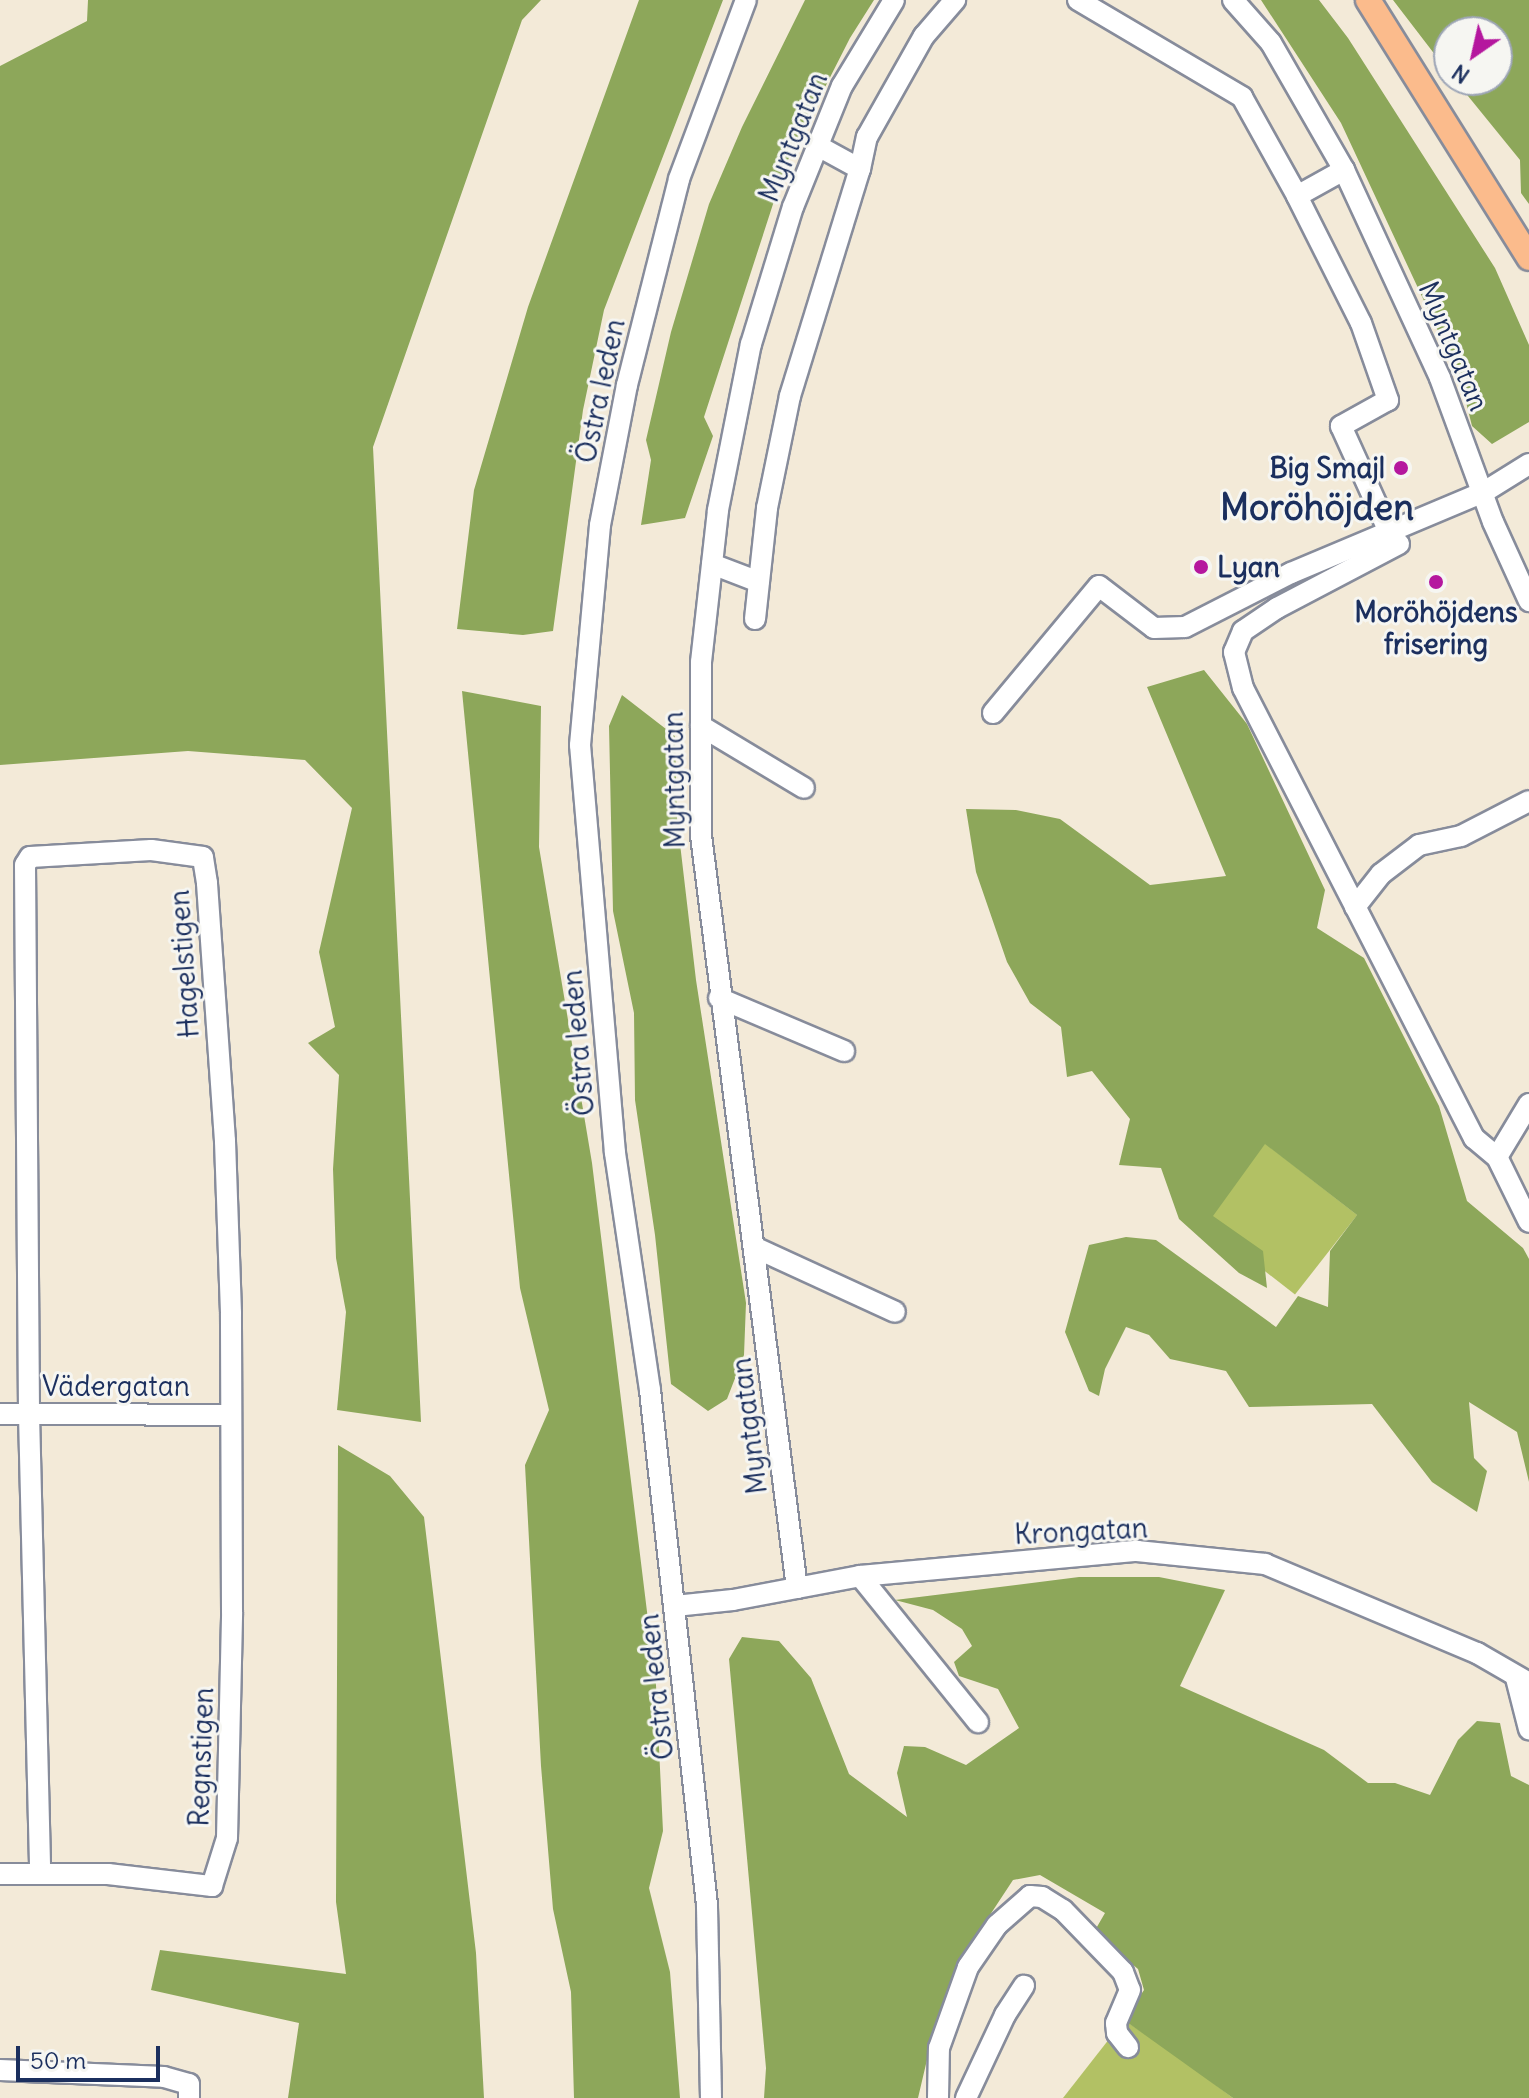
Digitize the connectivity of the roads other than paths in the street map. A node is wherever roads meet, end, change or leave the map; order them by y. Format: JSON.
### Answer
{"nodes":[{"id":1,"x":746,"y":0,"type":"edge"},
{"id":2,"x":894,"y":0,"type":"edge"},
{"id":3,"x":955,"y":0,"type":"edge"},
{"id":4,"x":1078,"y":0,"type":"edge"},
{"id":5,"x":1233,"y":0,"type":"edge"},
{"id":6,"x":1368,"y":0,"type":"edge"},
{"id":7,"x":818,"y":146,"type":"junction"},
{"id":8,"x":860,"y":169,"type":"junction"},
{"id":9,"x":1344,"y":170,"type":"junction"},
{"id":10,"x":1297,"y":196,"type":"junction"},
{"id":11,"x":1529,"y":258,"type":"edge"},
{"id":12,"x":1529,"y":464,"type":"edge"},
{"id":13,"x":1484,"y":492,"type":"junction"},
{"id":14,"x":1394,"y":538,"type":"junction"},
{"id":15,"x":1326,"y":558,"type":"junction"},
{"id":16,"x":712,"y":564,"type":"junction"},
{"id":17,"x":1335,"y":577,"type":"junction"},
{"id":18,"x":759,"y":582,"type":"junction"},
{"id":19,"x":1529,"y":601,"type":"edge"},
{"id":20,"x":755,"y":619,"type":"dead end"},
{"id":21,"x":993,"y":713,"type":"dead end"},
{"id":22,"x":701,"y":726,"type":"junction"},
{"id":23,"x":804,"y":788,"type":"dead end"},
{"id":24,"x":1529,"y":801,"type":"edge"},
{"id":25,"x":1355,"y":907,"type":"junction"},
{"id":26,"x":719,"y":998,"type":"junction"},
{"id":27,"x":844,"y":1051,"type":"dead end"},
{"id":28,"x":1529,"y":1104,"type":"edge"},
{"id":29,"x":1497,"y":1157,"type":"junction"},
{"id":30,"x":1529,"y":1222,"type":"edge"},
{"id":31,"x":754,"y":1247,"type":"junction"},
{"id":32,"x":895,"y":1312,"type":"dead end"},
{"id":33,"x":0,"y":1414,"type":"edge"},
{"id":34,"x":29,"y":1414,"type":"junction"},
{"id":35,"x":231,"y":1415,"type":"junction"},
{"id":36,"x":860,"y":1576,"type":"junction"},
{"id":37,"x":797,"y":1588,"type":"junction"},
{"id":38,"x":675,"y":1606,"type":"junction"},
{"id":39,"x":1523,"y":1681,"type":"edge"},
{"id":40,"x":978,"y":1722,"type":"dead end"},
{"id":41,"x":1529,"y":1729,"type":"edge"},
{"id":42,"x":40,"y":1873,"type":"junction"},
{"id":43,"x":0,"y":1874,"type":"edge"},
{"id":44,"x":1024,"y":1986,"type":"dead end"},
{"id":45,"x":1128,"y":2047,"type":"dead end"},
{"id":46,"x":0,"y":2070,"type":"edge"},
{"id":47,"x":189,"y":2098,"type":"edge"},
{"id":48,"x":711,"y":2098,"type":"edge"},
{"id":49,"x":938,"y":2098,"type":"edge"},
{"id":50,"x":966,"y":2098,"type":"edge"}],
"edges":[{"from":1,"to":38,"type":"street","name":"Östra leden"},
{"from":2,"to":7,"type":"street","name":"Myntgatan"},
{"from":3,"to":8,"type":"street"},
{"from":4,"to":10,"type":"street"},
{"from":5,"to":9,"type":"street","name":"Myntgatan"},
{"from":6,"to":11,"type":"main road"},
{"from":7,"to":8,"type":"street"},
{"from":7,"to":16,"type":"street","name":"Myntgatan"},
{"from":8,"to":18,"type":"street"},
{"from":9,"to":10,"type":"street"},
{"from":9,"to":13,"type":"street","name":"Myntgatan"},
{"from":10,"to":14,"type":"street"},
{"from":12,"to":13,"type":"street"},
{"from":13,"to":14,"type":"street"},
{"from":13,"to":19,"type":"street","name":"Myntgatan"},
{"from":14,"to":15,"type":"street"},
{"from":14,"to":17,"type":"street"},
{"from":15,"to":17,"type":"street"},
{"from":15,"to":21,"type":"street"},
{"from":16,"to":18,"type":"street"},
{"from":16,"to":22,"type":"street","name":"Myntgatan"},
{"from":17,"to":25,"type":"street"},
{"from":18,"to":20,"type":"street"},
{"from":22,"to":23,"type":"street"},
{"from":22,"to":26,"type":"street","name":"Myntgatan"},
{"from":24,"to":25,"type":"street"},
{"from":25,"to":29,"type":"street"},
{"from":26,"to":27,"type":"street"},
{"from":26,"to":31,"type":"street","name":"Myntgatan"},
{"from":28,"to":29,"type":"street"},
{"from":29,"to":30,"type":"street"},
{"from":31,"to":32,"type":"street"},
{"from":31,"to":37,"type":"street","name":"Myntgatan"},
{"from":33,"to":34,"type":"street","name":"Vädergatan"},
{"from":34,"to":35,"type":"street","name":"Vädergatan"},
{"from":34,"to":35,"type":"street","name":"Hagelstigen"},
{"from":34,"to":42,"type":"street"},
{"from":35,"to":42,"type":"street","name":"Regnstigen"},
{"from":36,"to":37,"type":"street","name":"Krongatan"},
{"from":36,"to":39,"type":"street","name":"Krongatan"},
{"from":36,"to":40,"type":"street"},
{"from":37,"to":38,"type":"street","name":"Krongatan"},
{"from":38,"to":48,"type":"street","name":"Östra leden"},
{"from":39,"to":41,"type":"street","name":"Krongatan"},
{"from":42,"to":43,"type":"street","name":"Regnstigen"},
{"from":44,"to":50,"type":"street"},
{"from":45,"to":49,"type":"street"},
{"from":46,"to":47,"type":"street"}]}
